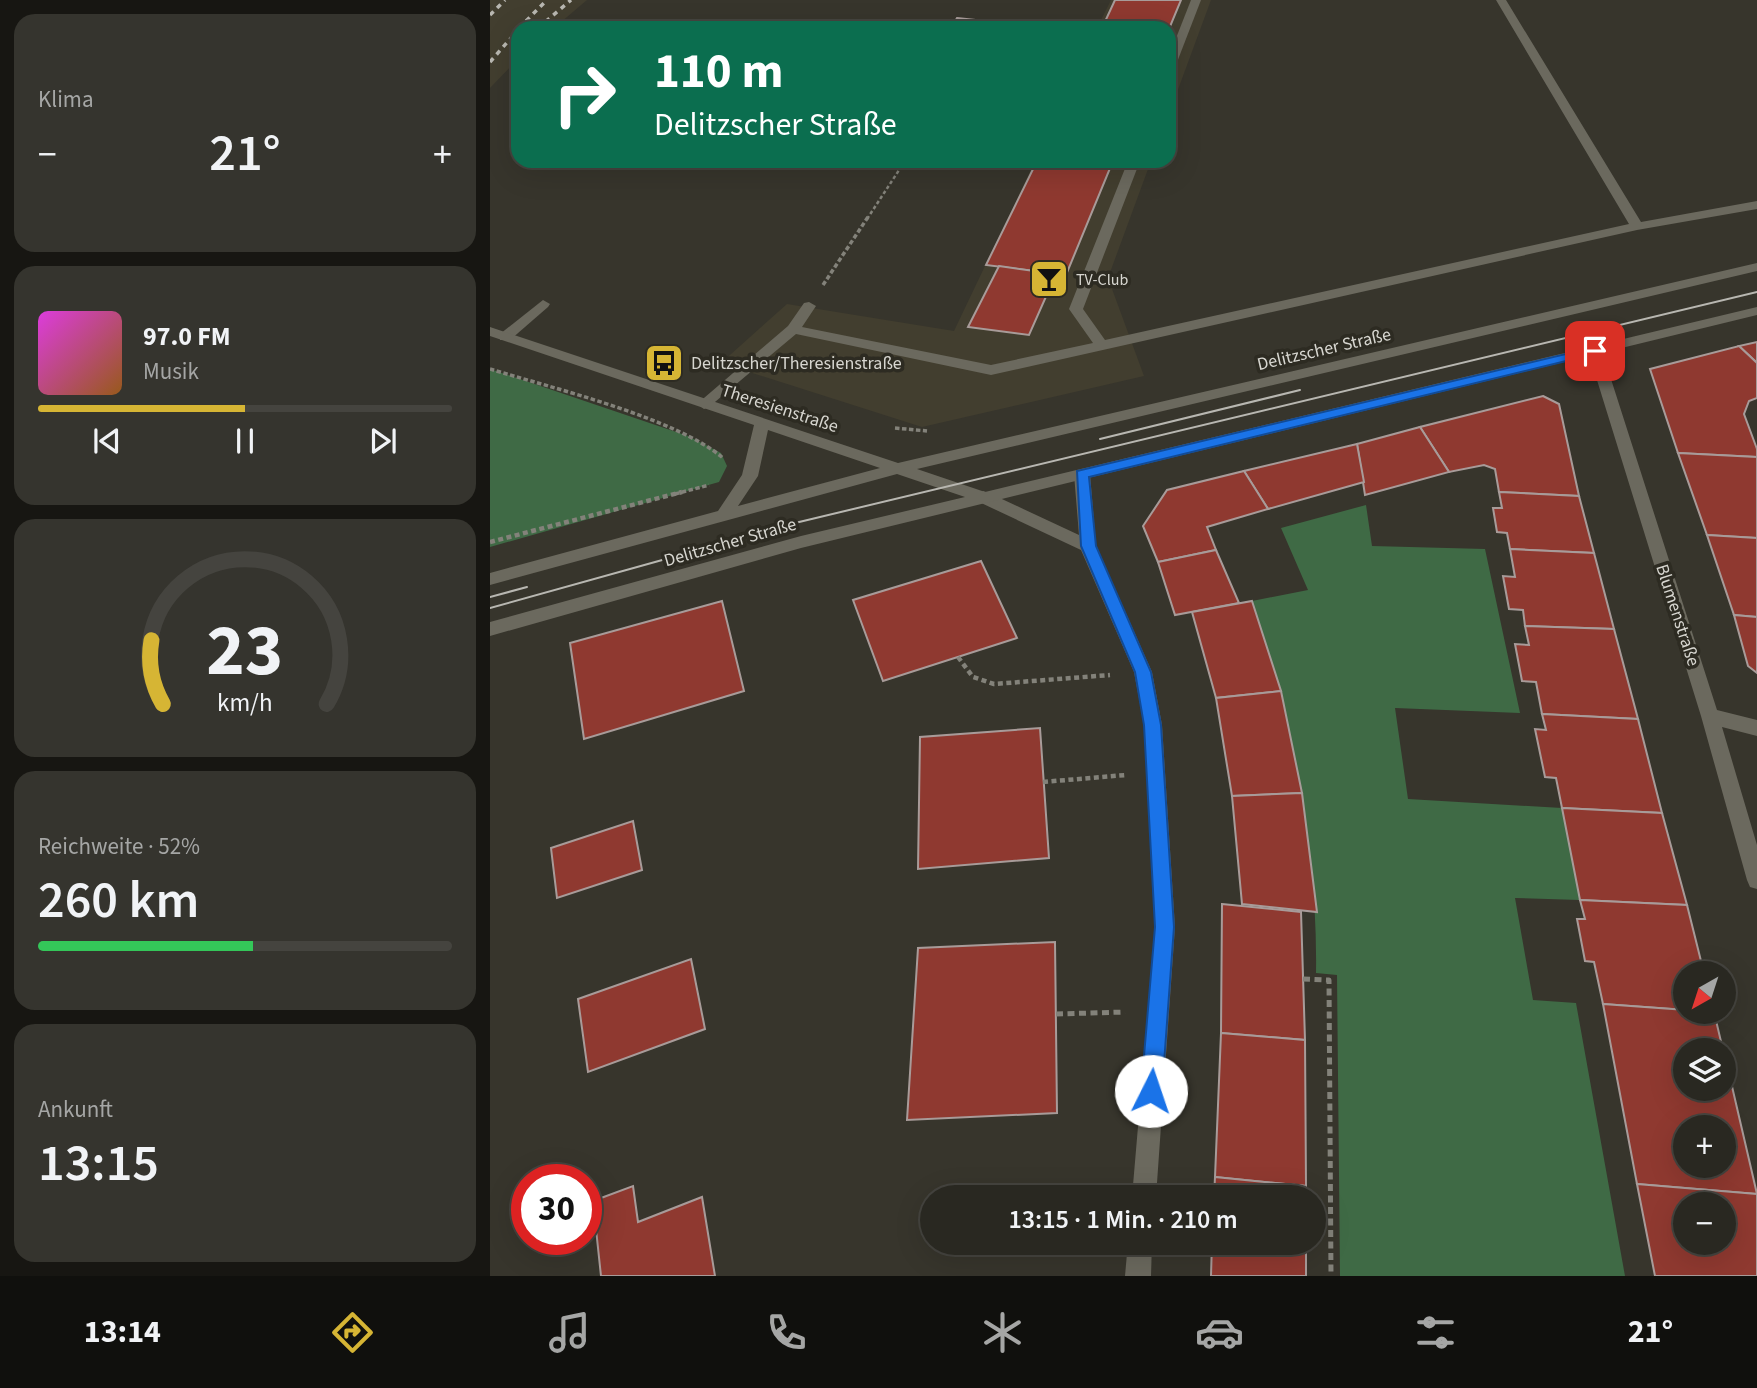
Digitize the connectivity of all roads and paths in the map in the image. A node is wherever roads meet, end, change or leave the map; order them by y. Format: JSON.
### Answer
{"nodes":[{"id":1,"x":1196,"y":0,"type":"edge"},
{"id":2,"x":1501,"y":0,"type":"edge"},
{"id":3,"x":1176,"y":52,"type":"edge"},
{"id":4,"x":900,"y":168,"type":"edge"},
{"id":5,"x":1130,"y":168,"type":"edge"},
{"id":6,"x":1757,"y":194,"type":"edge"},
{"id":7,"x":1757,"y":205,"type":"edge"},
{"id":8,"x":1722,"y":211,"type":"junction"},
{"id":9,"x":1637,"y":226,"type":"junction"},
{"id":10,"x":1757,"y":267,"type":"edge"},
{"id":11,"x":543,"y":303,"type":"dead end"},
{"id":12,"x":809,"y":306,"type":"joint"},
{"id":13,"x":1757,"y":311,"type":"edge"},
{"id":14,"x":793,"y":329,"type":"junction"},
{"id":15,"x":490,"y":331,"type":"edge"},
{"id":16,"x":505,"y":337,"type":"junction"},
{"id":17,"x":1101,"y":345,"type":"junction"},
{"id":18,"x":1595,"y":351,"type":"junction"},
{"id":19,"x":490,"y":369,"type":"edge"},
{"id":20,"x":704,"y":404,"type":"junction"},
{"id":21,"x":762,"y":422,"type":"junction"},
{"id":22,"x":895,"y":428,"type":"dead end"},
{"id":23,"x":934,"y":432,"type":"dead end"},
{"id":24,"x":727,"y":466,"type":"dead end"},
{"id":25,"x":899,"y":468,"type":"junction"},
{"id":26,"x":1082,"y":474,"type":"junction"},
{"id":27,"x":719,"y":482,"type":"dead end"},
{"id":28,"x":982,"y":497,"type":"junction"},
{"id":29,"x":724,"y":513,"type":"junction"},
{"id":30,"x":490,"y":542,"type":"edge"},
{"id":31,"x":1088,"y":546,"type":"junction"},
{"id":32,"x":490,"y":579,"type":"edge"},
{"id":33,"x":490,"y":629,"type":"edge"},
{"id":34,"x":958,"y":657,"type":"dead end"},
{"id":35,"x":1143,"y":672,"type":"junction"},
{"id":36,"x":1710,"y":716,"type":"junction"},
{"id":37,"x":1757,"y":728,"type":"edge"},
{"id":38,"x":1156,"y":773,"type":"junction"},
{"id":39,"x":1043,"y":782,"type":"dead end"},
{"id":40,"x":1757,"y":880,"type":"edge"},
{"id":41,"x":1303,"y":979,"type":"dead end"},
{"id":42,"x":1157,"y":1012,"type":"junction"},
{"id":43,"x":1056,"y":1014,"type":"dead end"},
{"id":44,"x":1145,"y":1185,"type":"edge"},
{"id":45,"x":1139,"y":1255,"type":"edge"},
{"id":46,"x":1138,"y":1276,"type":"edge"},
{"id":47,"x":1331,"y":1276,"type":"edge"}],
"edges":[{"from":1,"to":3,"type":"main road"},
{"from":2,"to":9,"type":"main road"},
{"from":4,"to":12,"type":"path"},
{"from":5,"to":17,"type":"main road"},
{"from":6,"to":8,"type":"main road"},
{"from":7,"to":8,"type":"main road"},
{"from":8,"to":9,"type":"main road"},
{"from":9,"to":17,"type":"main road"},
{"from":10,"to":25,"type":"main road","name":"Delitzscher Straße"},
{"from":11,"to":16,"type":"main road"},
{"from":12,"to":14,"type":"main road"},
{"from":13,"to":18,"type":"main road","name":"Delitzscher Straße"},
{"from":14,"to":17,"type":"main road"},
{"from":14,"to":20,"type":"main road"},
{"from":15,"to":16,"type":"main road","name":"Theresienstraße"},
{"from":16,"to":20,"type":"main road","name":"Theresienstraße"},
{"from":18,"to":26,"type":"main road","name":"Delitzscher Straße"},
{"from":18,"to":36,"type":"main road","name":"Blumenstraße"},
{"from":19,"to":24,"type":"path"},
{"from":20,"to":21,"type":"main road","name":"Theresienstraße"},
{"from":21,"to":25,"type":"main road","name":"Theresienstraße"},
{"from":21,"to":29,"type":"main road"},
{"from":22,"to":23,"type":"path"},
{"from":25,"to":28,"type":"main road"},
{"from":25,"to":29,"type":"main road","name":"Delitzscher Straße"},
{"from":26,"to":28,"type":"main road","name":"Delitzscher Straße"},
{"from":26,"to":31,"type":"main road"},
{"from":27,"to":30,"type":"path"},
{"from":28,"to":31,"type":"main road"},
{"from":28,"to":33,"type":"main road","name":"Delitzscher Straße"},
{"from":29,"to":32,"type":"main road","name":"Delitzscher Straße"},
{"from":31,"to":35,"type":"main road"},
{"from":34,"to":35,"type":"path"},
{"from":35,"to":38,"type":"main road"},
{"from":36,"to":37,"type":"main road"},
{"from":36,"to":40,"type":"main road","name":"Blumenstraße"},
{"from":38,"to":39,"type":"path"},
{"from":38,"to":42,"type":"main road"},
{"from":41,"to":47,"type":"path"},
{"from":42,"to":43,"type":"path"},
{"from":42,"to":44,"type":"main road"},
{"from":45,"to":46,"type":"main road"}]}
